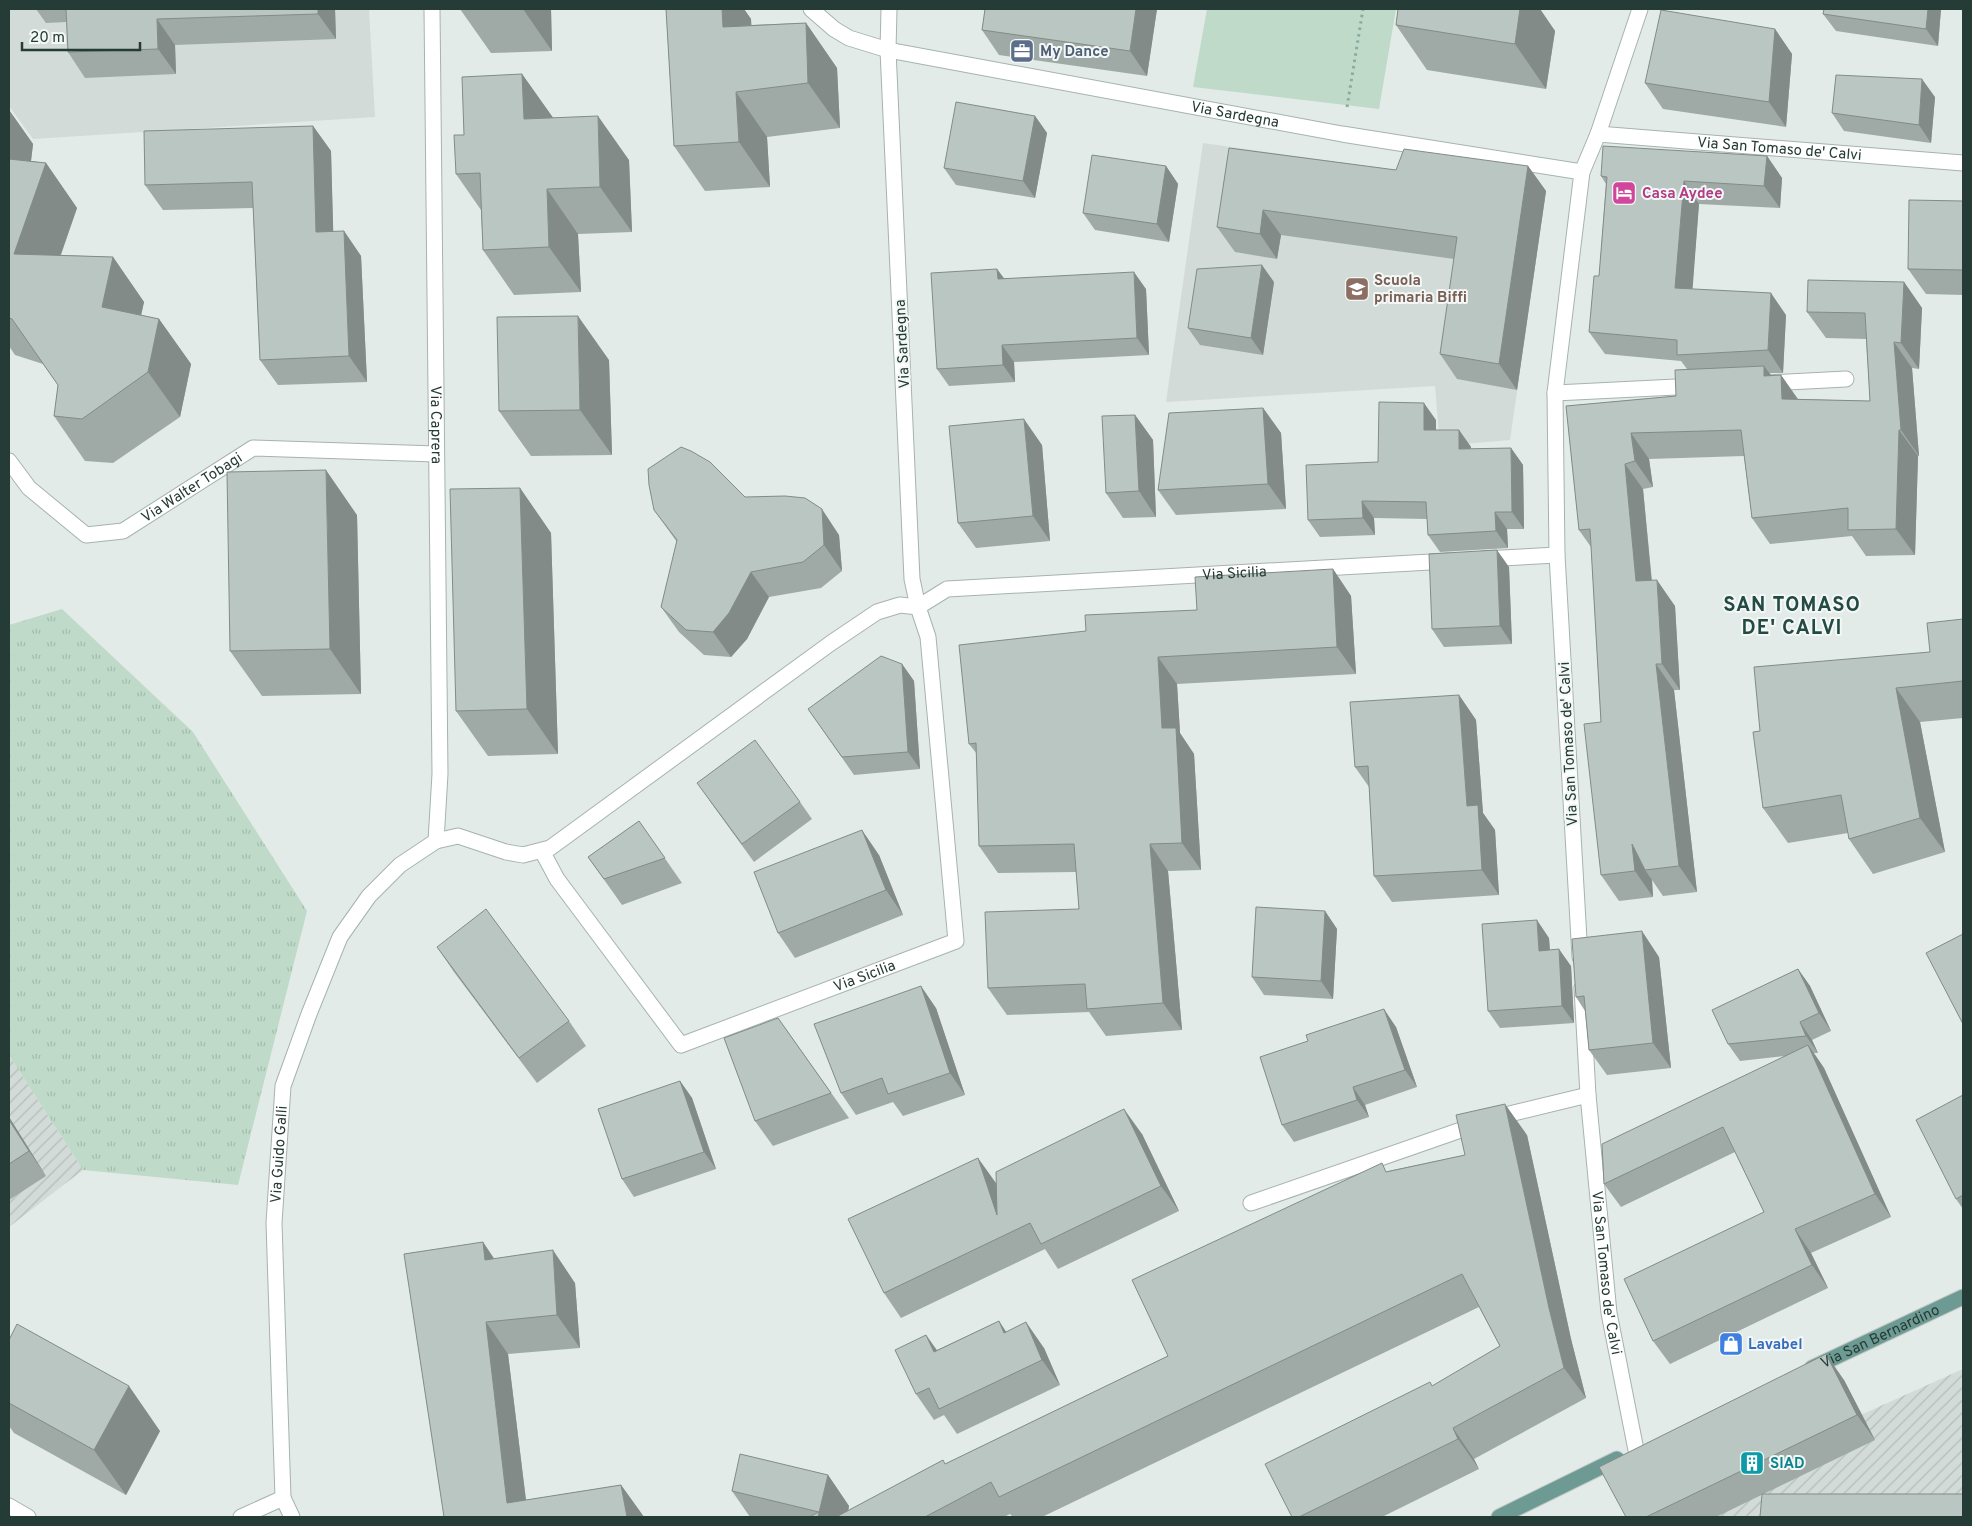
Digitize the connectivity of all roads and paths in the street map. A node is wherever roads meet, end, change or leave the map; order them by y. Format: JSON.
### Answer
{"nodes":[{"id":1,"x":432,"y":9,"type":"edge"},
{"id":2,"x":811,"y":9,"type":"edge"},
{"id":3,"x":889,"y":9,"type":"edge"},
{"id":4,"x":1364,"y":9,"type":"edge"},
{"id":5,"x":1640,"y":9,"type":"edge"},
{"id":6,"x":888,"y":50,"type":"junction"},
{"id":7,"x":1342,"y":134,"type":"junction"},
{"id":8,"x":1598,"y":134,"type":"junction"},
{"id":9,"x":1963,"y":163,"type":"edge"},
{"id":10,"x":1582,"y":172,"type":"junction"},
{"id":11,"x":1846,"y":380,"type":"dead end"},
{"id":12,"x":1749,"y":384,"type":"edge"},
{"id":13,"x":1710,"y":386,"type":"edge"},
{"id":14,"x":1555,"y":392,"type":"junction"},
{"id":15,"x":436,"y":454,"type":"junction"},
{"id":16,"x":9,"y":461,"type":"edge"},
{"id":17,"x":1557,"y":556,"type":"junction"},
{"id":18,"x":918,"y":607,"type":"junction"},
{"id":19,"x":436,"y":841,"type":"junction"},
{"id":20,"x":542,"y":851,"type":"junction"},
{"id":21,"x":1588,"y":1095,"type":"junction"},
{"id":22,"x":1251,"y":1203,"type":"dead end"},
{"id":23,"x":1963,"y":1297,"type":"edge"},
{"id":24,"x":1801,"y":1373,"type":"edge"},
{"id":25,"x":1652,"y":1442,"type":"edge"},
{"id":26,"x":1636,"y":1450,"type":"junction"},
{"id":27,"x":283,"y":1498,"type":"junction"},
{"id":28,"x":9,"y":1506,"type":"edge"},
{"id":29,"x":28,"y":1517,"type":"edge"},
{"id":30,"x":241,"y":1517,"type":"edge"},
{"id":31,"x":292,"y":1517,"type":"edge"},
{"id":32,"x":1499,"y":1517,"type":"edge"}],
"edges":[{"from":1,"to":15,"type":"street","name":"Via Caprera"},
{"from":2,"to":6,"type":"street","name":"Via Sardegna"},
{"from":3,"to":6,"type":"street","name":"Via Sardegna"},
{"from":4,"to":7,"type":"path"},
{"from":5,"to":8,"type":"street","name":"Via San Tomaso de' Calvi"},
{"from":6,"to":7,"type":"street","name":"Via Sardegna"},
{"from":6,"to":18,"type":"street","name":"Via Sardegna"},
{"from":7,"to":10,"type":"street","name":"Via Sardegna"},
{"from":8,"to":9,"type":"street","name":"Via San Tomaso de' Calvi"},
{"from":8,"to":10,"type":"street","name":"Via San Tomaso de' Calvi"},
{"from":10,"to":14,"type":"street","name":"Via San Tomaso de' Calvi"},
{"from":11,"to":12,"type":"street"},
{"from":13,"to":14,"type":"street"},
{"from":14,"to":17,"type":"street","name":"Via San Tomaso de' Calvi"},
{"from":15,"to":16,"type":"street","name":"Via Walter Tobagi"},
{"from":15,"to":19,"type":"street","name":"Via Caprera"},
{"from":17,"to":18,"type":"street","name":"Via Sicilia"},
{"from":17,"to":21,"type":"street","name":"Via San Tomaso de' Calvi"},
{"from":18,"to":20,"type":"street"},
{"from":18,"to":20,"type":"street","name":"Via Sicilia"},
{"from":19,"to":20,"type":"street"},
{"from":19,"to":27,"type":"street","name":"Via Guido Galli"},
{"from":21,"to":22,"type":"street"},
{"from":21,"to":26,"type":"street","name":"Via San Tomaso de' Calvi"},
{"from":23,"to":24,"type":"main road","name":"Via San Bernardino"},
{"from":25,"to":26,"type":"main road"},
{"from":26,"to":32,"type":"main road"},
{"from":27,"to":30,"type":"street"},
{"from":27,"to":31,"type":"street","name":"Via Guido Galli"},
{"from":28,"to":29,"type":"street"}]}
